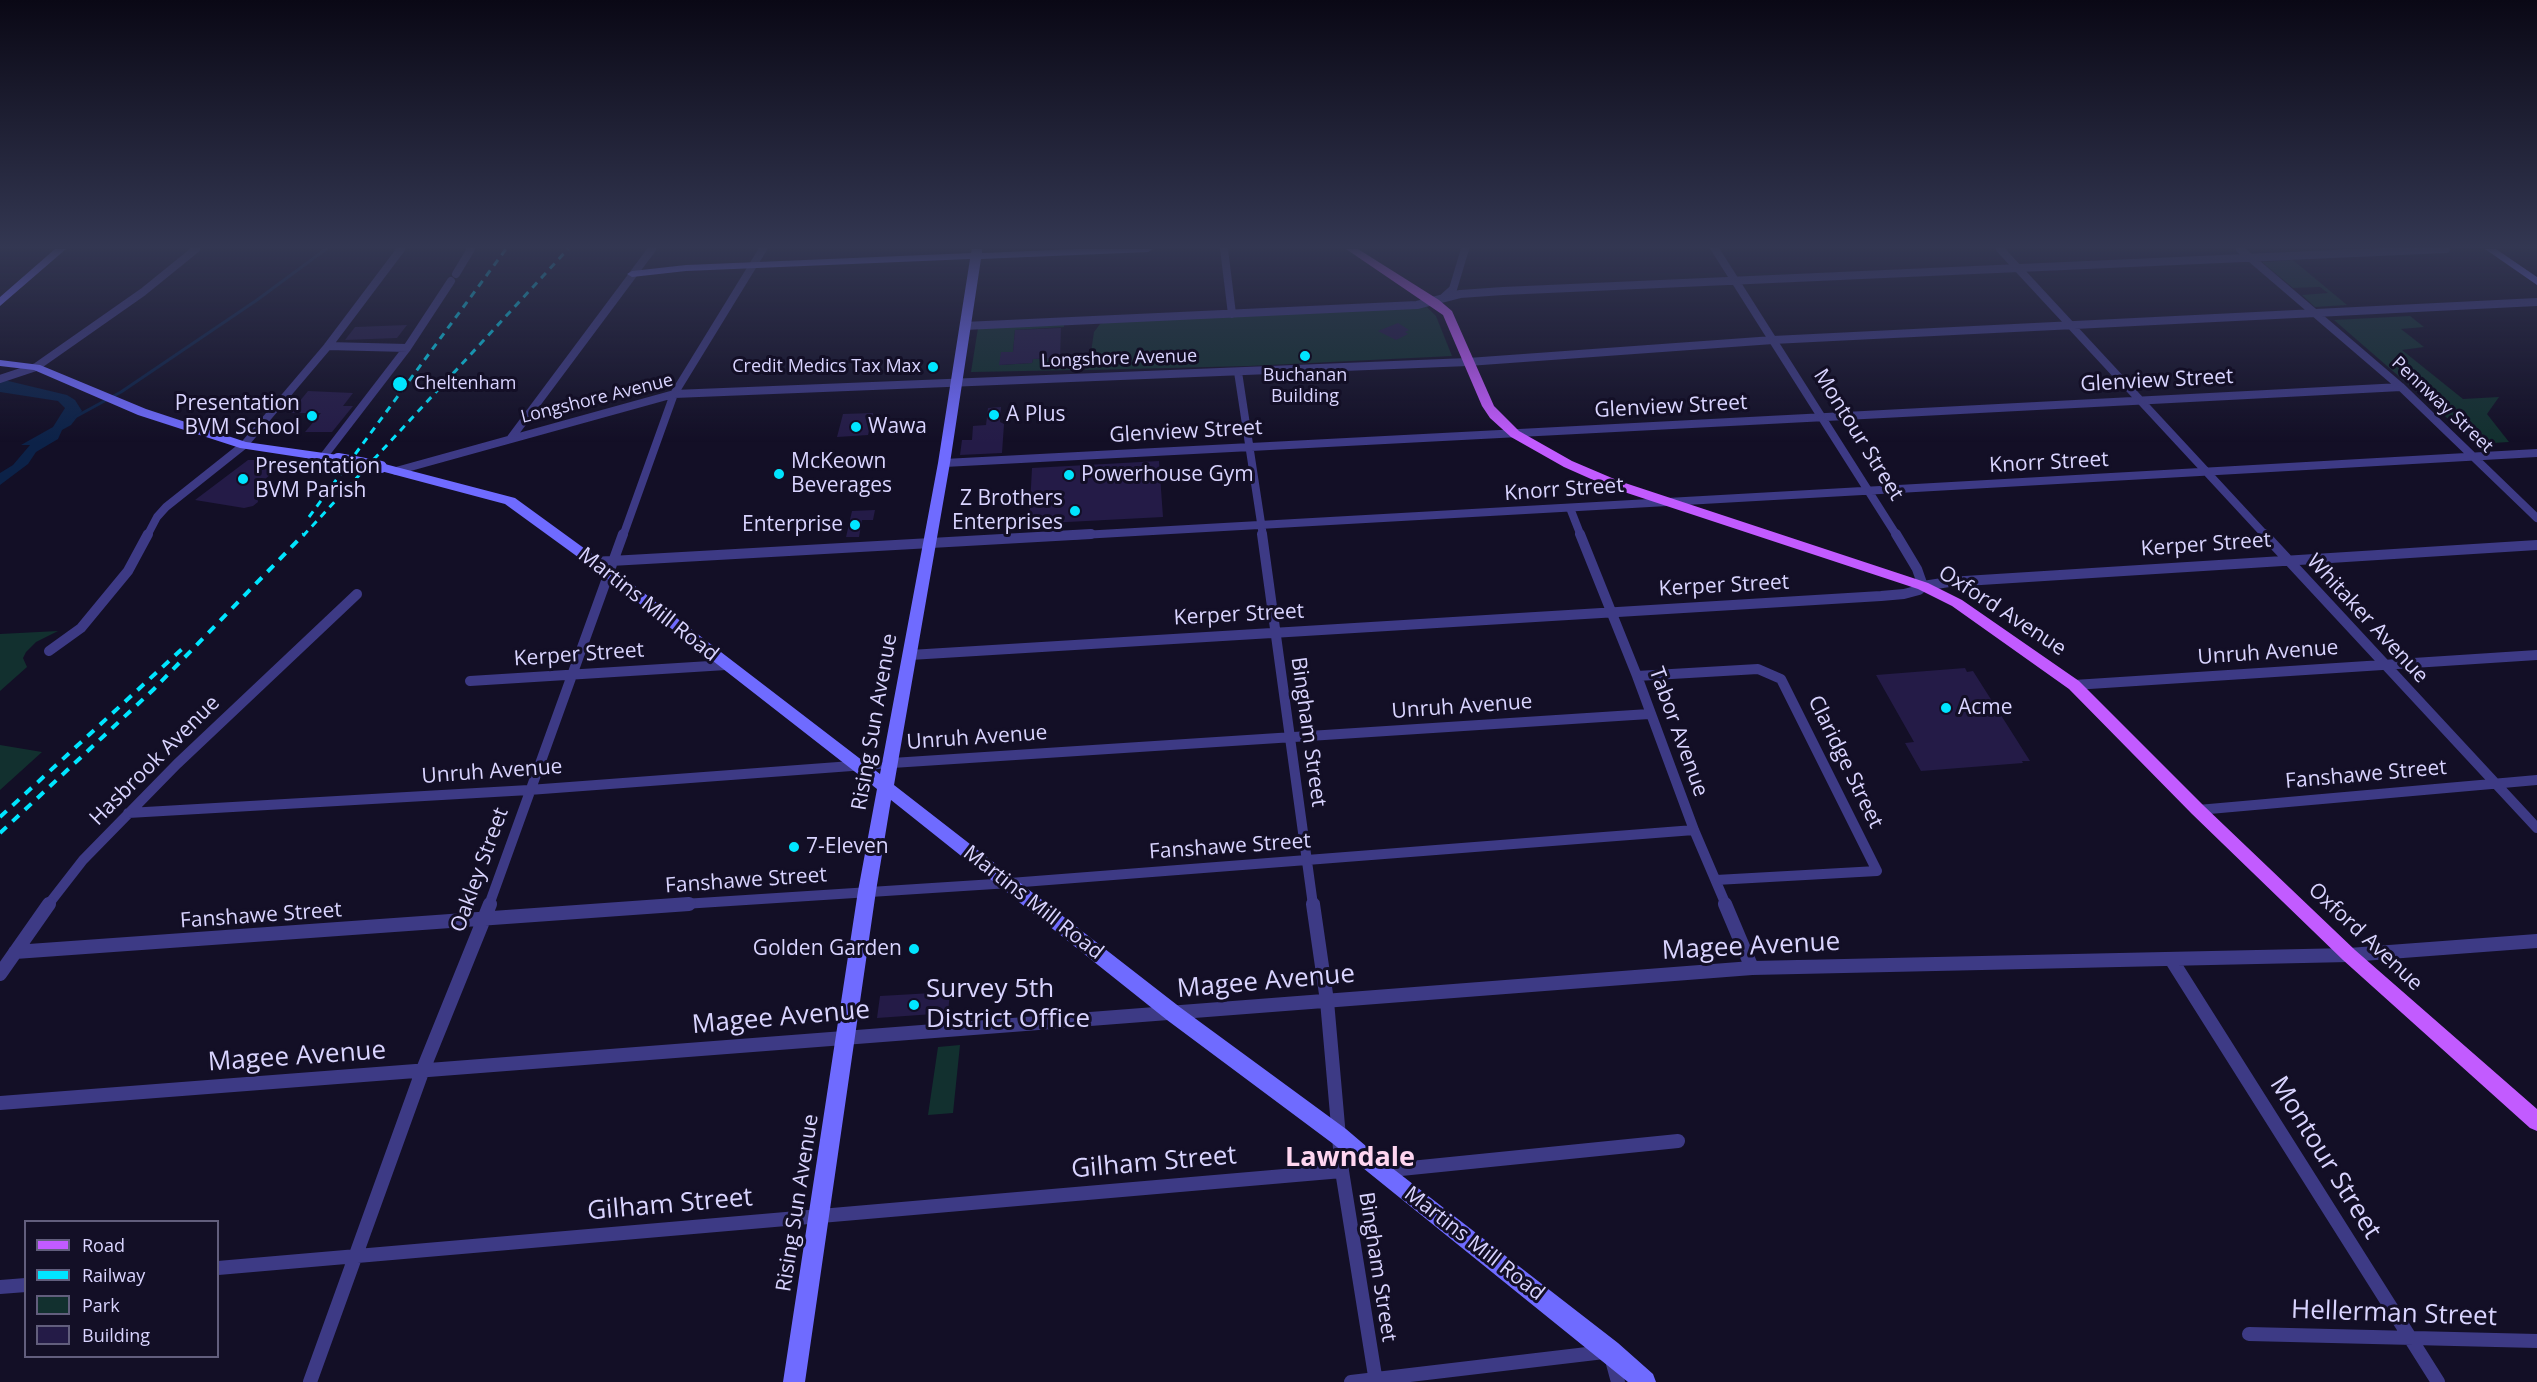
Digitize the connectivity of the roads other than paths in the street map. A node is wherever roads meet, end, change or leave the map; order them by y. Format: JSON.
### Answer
{"nodes":[{"id":1,"x":112,"y":313,"type":"edge"},
{"id":2,"x":352,"y":313,"type":"edge"},
{"id":3,"x":430,"y":313,"type":"edge"},
{"id":4,"x":603,"y":313,"type":"edge"},
{"id":5,"x":724,"y":313,"type":"edge"},
{"id":6,"x":966,"y":313,"type":"edge"},
{"id":7,"x":1243,"y":313,"type":"edge"},
{"id":8,"x":1448,"y":313,"type":"edge"},
{"id":9,"x":1756,"y":313,"type":"edge"},
{"id":10,"x":2060,"y":313,"type":"edge"},
{"id":11,"x":2324,"y":313,"type":"edge"},
{"id":12,"x":1232,"y":314,"type":"joint"},
{"id":13,"x":2315,"y":314,"type":"junction"},
{"id":14,"x":2071,"y":325,"type":"junction"},
{"id":15,"x":964,"y":326,"type":"junction"},
{"id":16,"x":1773,"y":340,"type":"junction"},
{"id":17,"x":328,"y":346,"type":"junction"},
{"id":18,"x":407,"y":348,"type":"junction"},
{"id":19,"x":1468,"y":362,"type":"junction"},
{"id":20,"x":0,"y":363,"type":"edge"},
{"id":21,"x":36,"y":367,"type":"junction"},
{"id":22,"x":1238,"y":372,"type":"junction"},
{"id":23,"x":0,"y":379,"type":"edge"},
{"id":24,"x":957,"y":381,"type":"junction"},
{"id":25,"x":2401,"y":387,"type":"junction"},
{"id":26,"x":674,"y":394,"type":"junction"},
{"id":27,"x":2140,"y":400,"type":"junction"},
{"id":28,"x":1822,"y":417,"type":"junction"},
{"id":29,"x":1515,"y":434,"type":"junction"},
{"id":30,"x":511,"y":438,"type":"junction"},
{"id":31,"x":244,"y":445,"type":"junction"},
{"id":32,"x":1251,"y":447,"type":"junction"},
{"id":33,"x":2537,"y":453,"type":"edge"},
{"id":34,"x":324,"y":456,"type":"junction"},
{"id":35,"x":2473,"y":457,"type":"junction"},
{"id":36,"x":944,"y":463,"type":"junction"},
{"id":37,"x":396,"y":471,"type":"junction"},
{"id":38,"x":2207,"y":472,"type":"junction"},
{"id":39,"x":1869,"y":492,"type":"junction"},
{"id":40,"x":1668,"y":500,"type":"junction"},
{"id":41,"x":1570,"y":508,"type":"junction"},
{"id":42,"x":2537,"y":518,"type":"edge"},
{"id":43,"x":1260,"y":525,"type":"junction"},
{"id":44,"x":928,"y":543,"type":"junction"},
{"id":45,"x":2537,"y":545,"type":"edge"},
{"id":46,"x":2288,"y":559,"type":"junction"},
{"id":47,"x":611,"y":567,"type":"junction"},
{"id":48,"x":1923,"y":586,"type":"junction"},
{"id":49,"x":357,"y":594,"type":"dead end"},
{"id":50,"x":1612,"y":612,"type":"junction"},
{"id":51,"x":1274,"y":633,"type":"junction"},
{"id":52,"x":49,"y":651,"type":"dead end"},
{"id":53,"x":910,"y":655,"type":"junction"},
{"id":54,"x":2537,"y":655,"type":"edge"},
{"id":55,"x":2385,"y":664,"type":"junction"},
{"id":56,"x":726,"y":665,"type":"junction"},
{"id":57,"x":573,"y":676,"type":"junction"},
{"id":58,"x":1637,"y":676,"type":"junction"},
{"id":59,"x":470,"y":681,"type":"dead end"},
{"id":60,"x":2074,"y":685,"type":"junction"},
{"id":61,"x":1649,"y":714,"type":"junction"},
{"id":62,"x":1289,"y":738,"type":"junction"},
{"id":63,"x":892,"y":763,"type":"junction"},
{"id":64,"x":855,"y":766,"type":"junction"},
{"id":65,"x":2537,"y":780,"type":"edge"},
{"id":66,"x":2495,"y":783,"type":"junction"},
{"id":67,"x":529,"y":790,"type":"junction"},
{"id":68,"x":887,"y":790,"type":"junction"},
{"id":69,"x":2198,"y":810,"type":"junction"},
{"id":70,"x":128,"y":813,"type":"junction"},
{"id":71,"x":2537,"y":828,"type":"edge"},
{"id":72,"x":1694,"y":830,"type":"junction"},
{"id":73,"x":1306,"y":861,"type":"junction"},
{"id":74,"x":1716,"y":880,"type":"junction"},
{"id":75,"x":1010,"y":883,"type":"junction"},
{"id":76,"x":867,"y":891,"type":"junction"},
{"id":77,"x":484,"y":920,"type":"junction"},
{"id":78,"x":2537,"y":941,"type":"edge"},
{"id":79,"x":15,"y":952,"type":"junction"},
{"id":80,"x":2349,"y":955,"type":"junction"},
{"id":81,"x":2171,"y":959,"type":"junction"},
{"id":82,"x":1752,"y":968,"type":"junction"},
{"id":83,"x":0,"y":974,"type":"edge"},
{"id":84,"x":1327,"y":1000,"type":"junction"},
{"id":85,"x":1174,"y":1014,"type":"junction"},
{"id":86,"x":847,"y":1037,"type":"junction"},
{"id":87,"x":422,"y":1072,"type":"junction"},
{"id":88,"x":0,"y":1103,"type":"edge"},
{"id":89,"x":2537,"y":1122,"type":"edge"},
{"id":90,"x":1339,"y":1136,"type":"junction"},
{"id":91,"x":1678,"y":1141,"type":"dead end"},
{"id":92,"x":1342,"y":1171,"type":"junction"},
{"id":93,"x":1380,"y":1171,"type":"junction"},
{"id":94,"x":818,"y":1217,"type":"junction"},
{"id":95,"x":355,"y":1257,"type":"junction"},
{"id":96,"x":219,"y":1268,"type":"edge"},
{"id":97,"x":24,"y":1285,"type":"edge"},
{"id":98,"x":0,"y":1287,"type":"edge"},
{"id":99,"x":2249,"y":1334,"type":"dead end"},
{"id":100,"x":2411,"y":1340,"type":"junction"},
{"id":101,"x":2537,"y":1341,"type":"edge"},
{"id":102,"x":1610,"y":1351,"type":"junction"},
{"id":103,"x":1376,"y":1381,"type":"edge"},
{"id":104,"x":310,"y":1382,"type":"edge"},
{"id":105,"x":794,"y":1382,"type":"edge"},
{"id":106,"x":1351,"y":1382,"type":"edge"},
{"id":107,"x":1618,"y":1382,"type":"edge"},
{"id":108,"x":1645,"y":1382,"type":"edge"},
{"id":109,"x":2438,"y":1382,"type":"edge"}],
"edges":[{"from":1,"to":21,"type":"street"},
{"from":2,"to":17,"type":"street"},
{"from":3,"to":18,"type":"street"},
{"from":4,"to":30,"type":"street"},
{"from":5,"to":26,"type":"street","name":"Oakley Street"},
{"from":6,"to":15,"type":"street","name":"Rising Sun Avenue"},
{"from":7,"to":12,"type":"street"},
{"from":8,"to":19,"type":"main road","name":"Oxford Avenue"},
{"from":9,"to":16,"type":"street","name":"Montour Street"},
{"from":10,"to":14,"type":"street","name":"Whitaker Avenue"},
{"from":11,"to":13,"type":"street","name":"Longshore Avenue"},
{"from":12,"to":15,"type":"street"},
{"from":13,"to":14,"type":"street","name":"Longshore Avenue"},
{"from":13,"to":25,"type":"street","name":"Pennway Street"},
{"from":14,"to":16,"type":"street","name":"Longshore Avenue"},
{"from":14,"to":27,"type":"street","name":"Whitaker Avenue"},
{"from":15,"to":24,"type":"street","name":"Rising Sun Avenue"},
{"from":16,"to":19,"type":"street","name":"Longshore Avenue"},
{"from":16,"to":28,"type":"street","name":"Montour Street"},
{"from":17,"to":18,"type":"street"},
{"from":17,"to":31,"type":"street"},
{"from":18,"to":34,"type":"street"},
{"from":19,"to":22,"type":"street","name":"Longshore Avenue"},
{"from":19,"to":29,"type":"main road","name":"Oxford Avenue"},
{"from":20,"to":21,"type":"street","name":"Martins Mill Road"},
{"from":21,"to":23,"type":"street"},
{"from":21,"to":31,"type":"street","name":"Martins Mill Road"},
{"from":22,"to":24,"type":"street","name":"Longshore Avenue"},
{"from":22,"to":32,"type":"street","name":"Bingham Street"},
{"from":24,"to":26,"type":"street","name":"Longshore Avenue"},
{"from":24,"to":36,"type":"street","name":"Rising Sun Avenue"},
{"from":25,"to":27,"type":"street","name":"Glenview Street"},
{"from":25,"to":35,"type":"street","name":"Pennway Street"},
{"from":26,"to":30,"type":"street","name":"Longshore Avenue"},
{"from":26,"to":47,"type":"street","name":"Oakley Street"},
{"from":27,"to":28,"type":"street","name":"Glenview Street"},
{"from":27,"to":38,"type":"street","name":"Whitaker Avenue"},
{"from":28,"to":29,"type":"street","name":"Glenview Street"},
{"from":28,"to":39,"type":"street","name":"Montour Street"},
{"from":29,"to":32,"type":"street","name":"Glenview Street"},
{"from":29,"to":40,"type":"main road","name":"Oxford Avenue"},
{"from":30,"to":37,"type":"street","name":"Longshore Avenue"},
{"from":31,"to":34,"type":"street","name":"Martins Mill Road"},
{"from":31,"to":52,"type":"street"},
{"from":32,"to":36,"type":"street","name":"Glenview Street"},
{"from":32,"to":43,"type":"street","name":"Bingham Street"},
{"from":33,"to":35,"type":"street","name":"Knorr Street"},
{"from":34,"to":37,"type":"street","name":"Martins Mill Road","bridge":true},
{"from":35,"to":38,"type":"street","name":"Knorr Street"},
{"from":35,"to":42,"type":"street","name":"Pennway Street"},
{"from":36,"to":44,"type":"street","name":"Rising Sun Avenue"},
{"from":37,"to":47,"type":"street","name":"Martins Mill Road"},
{"from":38,"to":39,"type":"street","name":"Knorr Street"},
{"from":38,"to":46,"type":"street","name":"Whitaker Avenue"},
{"from":39,"to":40,"type":"street","name":"Knorr Street"},
{"from":39,"to":48,"type":"street","name":"Montour Street"},
{"from":40,"to":41,"type":"street","name":"Knorr Street"},
{"from":40,"to":48,"type":"main road","name":"Oxford Avenue"},
{"from":41,"to":43,"type":"street","name":"Knorr Street"},
{"from":41,"to":50,"type":"street","name":"Tabor Avenue"},
{"from":43,"to":44,"type":"street","name":"Knorr Street"},
{"from":43,"to":51,"type":"street","name":"Bingham Street"},
{"from":44,"to":47,"type":"street","name":"Knorr Street"},
{"from":44,"to":53,"type":"street","name":"Rising Sun Avenue"},
{"from":45,"to":46,"type":"street","name":"Kerper Street"},
{"from":46,"to":48,"type":"street","name":"Kerper Street"},
{"from":46,"to":55,"type":"street","name":"Whitaker Avenue"},
{"from":47,"to":56,"type":"street","name":"Martins Mill Road"},
{"from":47,"to":57,"type":"street","name":"Oakley Street"},
{"from":48,"to":50,"type":"street","name":"Kerper Street"},
{"from":48,"to":60,"type":"main road","name":"Oxford Avenue"},
{"from":49,"to":70,"type":"street","name":"Hasbrook Avenue"},
{"from":50,"to":51,"type":"street","name":"Kerper Street"},
{"from":50,"to":58,"type":"street","name":"Tabor Avenue"},
{"from":51,"to":53,"type":"street","name":"Kerper Street"},
{"from":51,"to":62,"type":"street","name":"Bingham Street"},
{"from":53,"to":63,"type":"street","name":"Rising Sun Avenue"},
{"from":54,"to":55,"type":"street","name":"Unruh Avenue"},
{"from":55,"to":60,"type":"street","name":"Unruh Avenue"},
{"from":55,"to":66,"type":"street","name":"Whitaker Avenue"},
{"from":56,"to":57,"type":"street","name":"Kerper Street"},
{"from":56,"to":64,"type":"street","name":"Martins Mill Road"},
{"from":57,"to":59,"type":"street","name":"Kerper Street"},
{"from":57,"to":67,"type":"street","name":"Oakley Street"},
{"from":58,"to":61,"type":"street","name":"Tabor Avenue"},
{"from":58,"to":74,"type":"street","name":"Claridge Street"},
{"from":60,"to":69,"type":"main road","name":"Oxford Avenue"},
{"from":61,"to":62,"type":"street","name":"Unruh Avenue"},
{"from":61,"to":72,"type":"street","name":"Tabor Avenue"},
{"from":62,"to":63,"type":"street","name":"Unruh Avenue"},
{"from":62,"to":73,"type":"street","name":"Bingham Street"},
{"from":63,"to":64,"type":"street","name":"Unruh Avenue"},
{"from":63,"to":68,"type":"street","name":"Rising Sun Avenue"},
{"from":64,"to":67,"type":"street","name":"Unruh Avenue"},
{"from":64,"to":68,"type":"street","name":"Martins Mill Road"},
{"from":65,"to":66,"type":"street","name":"Fanshawe Street"},
{"from":66,"to":69,"type":"street","name":"Fanshawe Street"},
{"from":66,"to":71,"type":"street","name":"Whitaker Avenue"},
{"from":67,"to":70,"type":"street","name":"Unruh Avenue"},
{"from":67,"to":77,"type":"street","name":"Oakley Street"},
{"from":68,"to":75,"type":"street","name":"Martins Mill Road"},
{"from":68,"to":76,"type":"street","name":"Rising Sun Avenue"},
{"from":69,"to":80,"type":"main road","name":"Oxford Avenue"},
{"from":70,"to":79,"type":"street","name":"Hasbrook Avenue"},
{"from":72,"to":73,"type":"street","name":"Fanshawe Street"},
{"from":72,"to":74,"type":"street","name":"Tabor Avenue"},
{"from":73,"to":75,"type":"street","name":"Fanshawe Street"},
{"from":73,"to":84,"type":"street","name":"Bingham Street"},
{"from":74,"to":82,"type":"street","name":"Tabor Avenue"},
{"from":75,"to":76,"type":"street","name":"Fanshawe Street"},
{"from":75,"to":85,"type":"street","name":"Martins Mill Road"},
{"from":76,"to":77,"type":"street","name":"Fanshawe Street"},
{"from":76,"to":86,"type":"street","name":"Rising Sun Avenue"},
{"from":77,"to":79,"type":"street","name":"Fanshawe Street"},
{"from":77,"to":87,"type":"street","name":"Oakley Street"},
{"from":78,"to":80,"type":"street","name":"Magee Avenue"},
{"from":79,"to":83,"type":"street","name":"Hasbrook Avenue"},
{"from":80,"to":81,"type":"street","name":"Magee Avenue"},
{"from":80,"to":89,"type":"main road","name":"Oxford Avenue"},
{"from":81,"to":82,"type":"street","name":"Magee Avenue"},
{"from":81,"to":100,"type":"street","name":"Montour Street"},
{"from":82,"to":84,"type":"street","name":"Magee Avenue"},
{"from":84,"to":85,"type":"street","name":"Magee Avenue"},
{"from":84,"to":90,"type":"street","name":"Bingham Street"},
{"from":85,"to":86,"type":"street","name":"Magee Avenue"},
{"from":85,"to":90,"type":"street","name":"Martins Mill Road"},
{"from":86,"to":87,"type":"street","name":"Magee Avenue"},
{"from":86,"to":94,"type":"street","name":"Rising Sun Avenue"},
{"from":87,"to":88,"type":"street","name":"Magee Avenue"},
{"from":87,"to":95,"type":"street","name":"Oakley Street"},
{"from":90,"to":92,"type":"street","name":"Bingham Street"},
{"from":90,"to":93,"type":"street","name":"Martins Mill Road"},
{"from":91,"to":93,"type":"street"},
{"from":92,"to":94,"type":"street","name":"Gilham Street"},
{"from":92,"to":103,"type":"street","name":"Bingham Street"},
{"from":93,"to":102,"type":"street","name":"Martins Mill Road"},
{"from":94,"to":95,"type":"street","name":"Gilham Street"},
{"from":94,"to":105,"type":"street","name":"Rising Sun Avenue"},
{"from":95,"to":96,"type":"street","name":"Gilham Street"},
{"from":95,"to":104,"type":"street","name":"Oakley Street"},
{"from":97,"to":98,"type":"street"},
{"from":99,"to":100,"type":"street","name":"Hellerman Street"},
{"from":100,"to":101,"type":"street","name":"Hellerman Street"},
{"from":100,"to":109,"type":"street","name":"Montour Street"},
{"from":102,"to":103,"type":"street"},
{"from":102,"to":107,"type":"street"},
{"from":102,"to":108,"type":"street","name":"Martins Mill Road"},
{"from":103,"to":106,"type":"street"}]}
